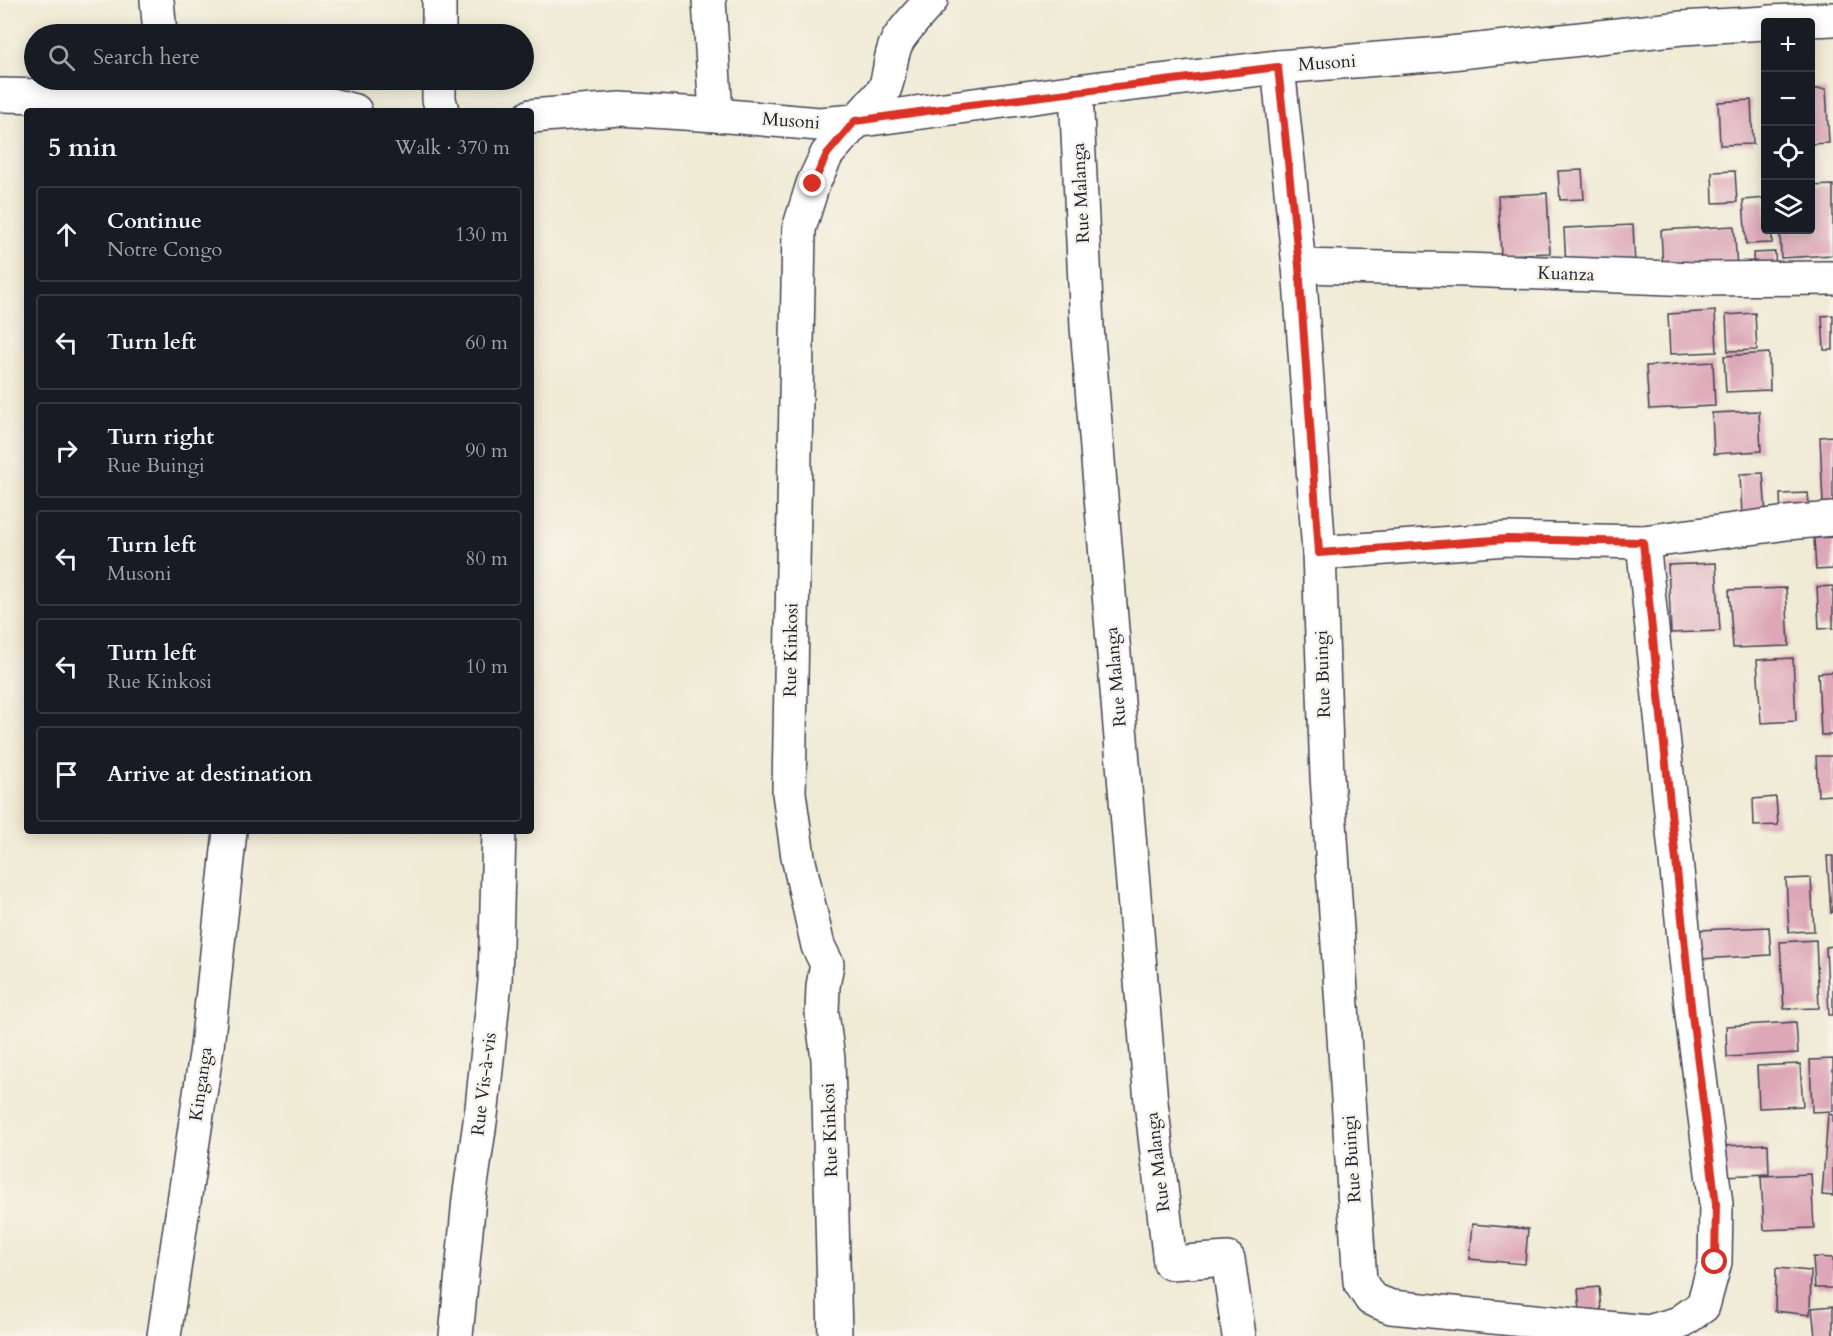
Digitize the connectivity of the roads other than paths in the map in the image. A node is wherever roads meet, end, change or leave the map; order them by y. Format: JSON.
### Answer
{"nodes":[{"id":1,"x":157,"y":0,"type":"edge"},
{"id":2,"x":439,"y":0,"type":"edge"},
{"id":3,"x":709,"y":0,"type":"edge"},
{"id":4,"x":931,"y":0,"type":"edge"},
{"id":5,"x":1683,"y":14,"type":"edge"},
{"id":6,"x":1833,"y":18,"type":"edge"},
{"id":7,"x":1815,"y":19,"type":"edge"},
{"id":8,"x":1761,"y":22,"type":"edge"},
{"id":9,"x":159,"y":24,"type":"edge"},
{"id":10,"x":438,"y":24,"type":"edge"},
{"id":11,"x":1278,"y":67,"type":"junction"},
{"id":12,"x":440,"y":90,"type":"edge"},
{"id":13,"x":1076,"y":91,"type":"junction"},
{"id":14,"x":0,"y":95,"type":"edge"},
{"id":15,"x":178,"y":97,"type":"edge"},
{"id":16,"x":344,"y":108,"type":"edge"},
{"id":17,"x":442,"y":108,"type":"edge"},
{"id":18,"x":716,"y":115,"type":"junction"},
{"id":19,"x":534,"y":116,"type":"edge"},
{"id":20,"x":855,"y":121,"type":"junction"},
{"id":21,"x":1299,"y":266,"type":"junction"},
{"id":22,"x":1833,"y":278,"type":"edge"},
{"id":23,"x":1833,"y":519,"type":"edge"},
{"id":24,"x":1643,"y":542,"type":"junction"},
{"id":25,"x":1319,"y":553,"type":"junction"},
{"id":26,"x":230,"y":834,"type":"edge"},
{"id":27,"x":499,"y":834,"type":"edge"},
{"id":28,"x":1238,"y":1333,"type":"edge"},
{"id":29,"x":164,"y":1336,"type":"edge"},
{"id":30,"x":456,"y":1336,"type":"edge"},
{"id":31,"x":835,"y":1336,"type":"edge"}],
"edges":[{"from":1,"to":9,"type":"street"},
{"from":2,"to":10,"type":"street"},
{"from":3,"to":18,"type":"street"},
{"from":4,"to":20,"type":"street","name":"Rue Kinkosi"},
{"from":5,"to":8,"type":"street","name":"Musoni"},
{"from":5,"to":11,"type":"street","name":"Musoni"},
{"from":6,"to":7,"type":"street","name":"Musoni"},
{"from":11,"to":13,"type":"street","name":"Musoni"},
{"from":11,"to":21,"type":"street","name":"Rue Buingi"},
{"from":12,"to":17,"type":"street"},
{"from":13,"to":20,"type":"street","name":"Musoni"},
{"from":13,"to":28,"type":"street","name":"Rue Malanga"},
{"from":14,"to":15,"type":"street"},
{"from":15,"to":16,"type":"street"},
{"from":18,"to":19,"type":"street","name":"Musoni"},
{"from":18,"to":20,"type":"street","name":"Musoni"},
{"from":20,"to":31,"type":"street","name":"Rue Kinkosi"},
{"from":21,"to":22,"type":"street","name":"Kuanza"},
{"from":21,"to":25,"type":"street","name":"Rue Buingi"},
{"from":23,"to":24,"type":"street"},
{"from":24,"to":25,"type":"street"},
{"from":24,"to":25,"type":"street","name":"Rue Buingi"},
{"from":26,"to":29,"type":"street","name":"Kinganga"},
{"from":27,"to":30,"type":"street","name":"Rue Vis-à-vis"}]}
